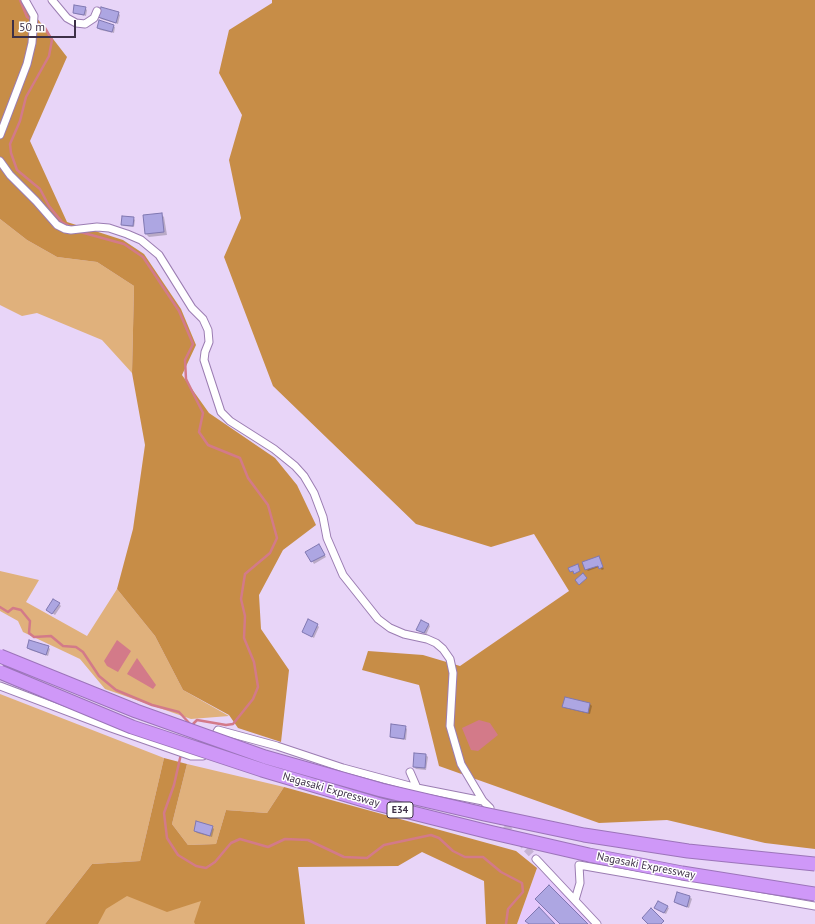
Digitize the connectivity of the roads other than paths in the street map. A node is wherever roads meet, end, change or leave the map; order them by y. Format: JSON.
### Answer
{"nodes":[{"id":1,"x":25,"y":0,"type":"edge"},
{"id":2,"x":52,"y":0,"type":"edge"},
{"id":3,"x":97,"y":11,"type":"dead end"},
{"id":4,"x":0,"y":135,"type":"edge"},
{"id":5,"x":0,"y":161,"type":"edge"},
{"id":6,"x":0,"y":656,"type":"edge"},
{"id":7,"x":0,"y":672,"type":"edge"},
{"id":8,"x":0,"y":686,"type":"edge"},
{"id":9,"x":410,"y":772,"type":"dead end"},
{"id":10,"x":417,"y":788,"type":"junction"},
{"id":11,"x":483,"y":802,"type":"junction"},
{"id":12,"x":490,"y":808,"type":"dead end"},
{"id":13,"x":536,"y":859,"type":"tunnel mouth"},
{"id":14,"x":815,"y":864,"type":"edge"},
{"id":15,"x":815,"y":894,"type":"edge"},
{"id":16,"x":575,"y":900,"type":"junction"},
{"id":17,"x":815,"y":906,"type":"edge"},
{"id":18,"x":597,"y":924,"type":"edge"}],
"edges":[{"from":1,"to":4,"type":"street"},
{"from":2,"to":3,"type":"street"},
{"from":5,"to":11,"type":"street"},
{"from":6,"to":14,"type":"highway","name":"Nagasaki Expressway","number":"E34","bridge":true},
{"from":7,"to":15,"type":"highway","name":"Nagasaki Expressway","number":"E34","bridge":true},
{"from":8,"to":10,"type":"street"},
{"from":9,"to":10,"type":"street"},
{"from":10,"to":11,"type":"street"},
{"from":11,"to":12,"type":"street"},
{"from":13,"to":16,"type":"street"},
{"from":16,"to":17,"type":"street"},
{"from":16,"to":18,"type":"street"}]}
